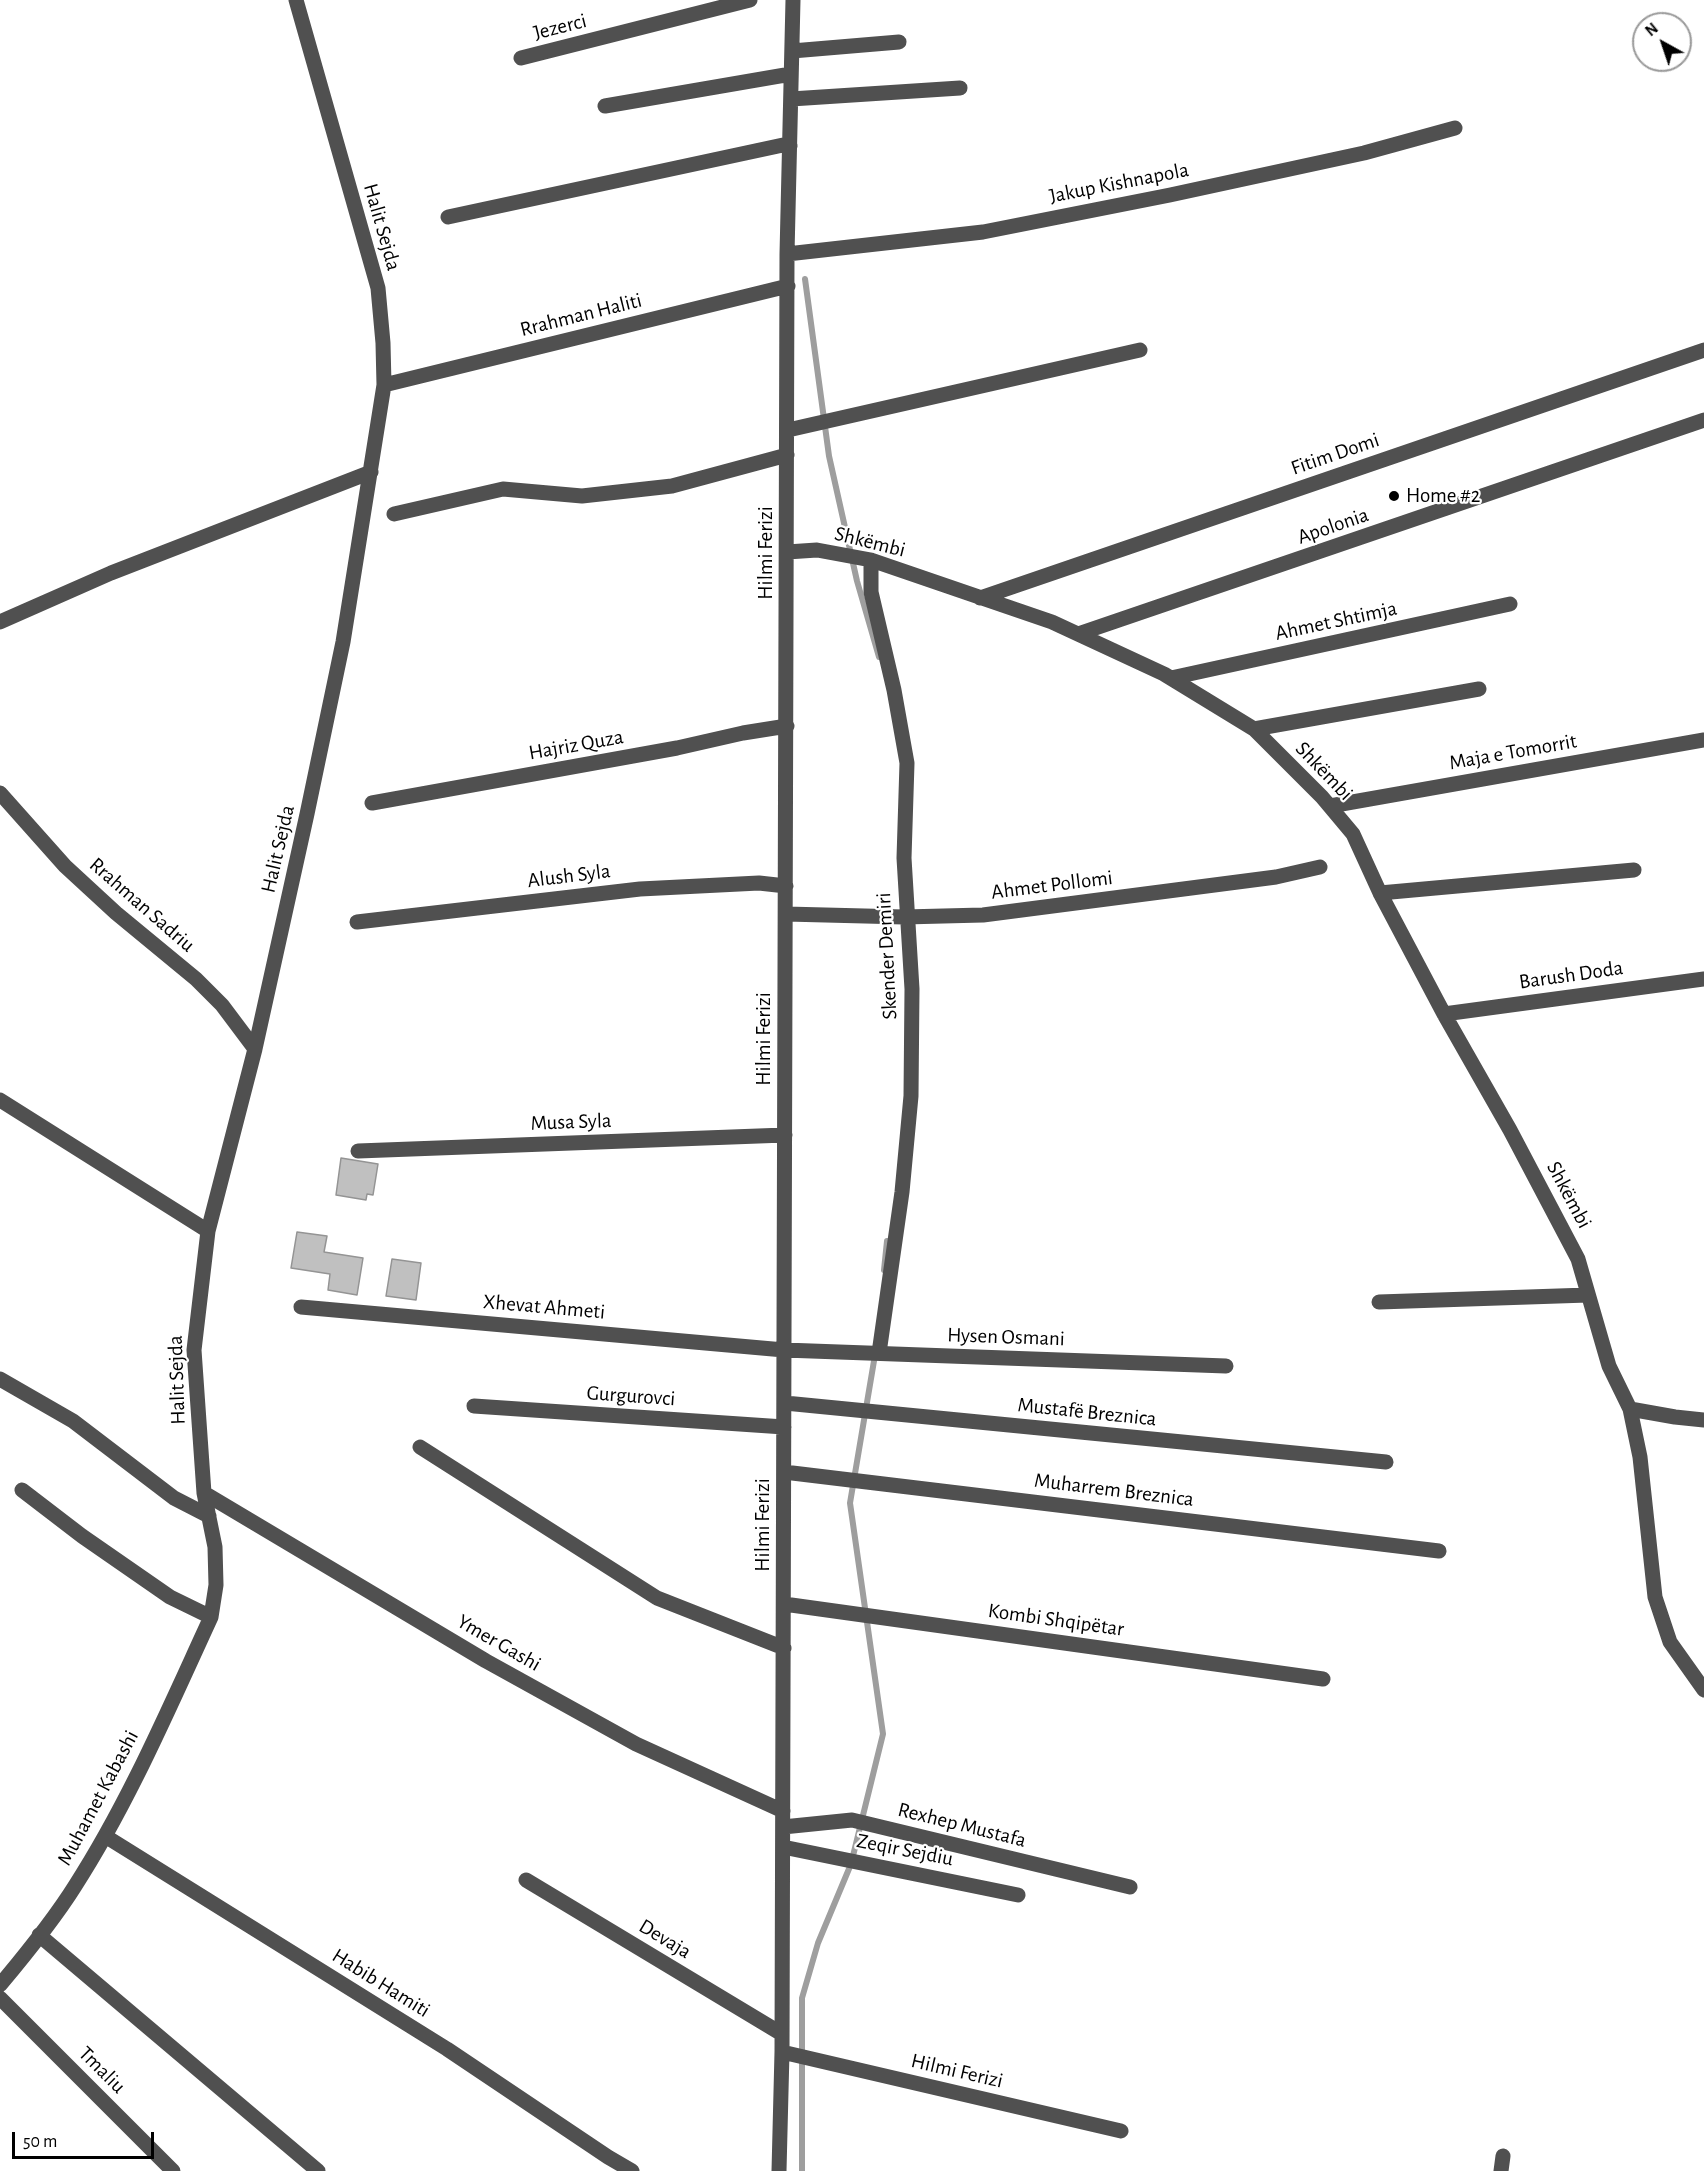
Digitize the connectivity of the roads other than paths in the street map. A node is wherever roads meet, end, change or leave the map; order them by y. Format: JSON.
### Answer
{"nodes":[{"id":1,"x":296,"y":0,"type":"edge"},
{"id":2,"x":750,"y":0,"type":"edge"},
{"id":3,"x":793,"y":0,"type":"edge"},
{"id":4,"x":898,"y":42,"type":"dead end"},
{"id":5,"x":792,"y":51,"type":"junction"},
{"id":6,"x":521,"y":58,"type":"dead end"},
{"id":7,"x":791,"y":74,"type":"junction"},
{"id":8,"x":960,"y":88,"type":"dead end"},
{"id":9,"x":791,"y":99,"type":"junction"},
{"id":10,"x":605,"y":106,"type":"dead end"},
{"id":11,"x":1455,"y":128,"type":"dead end"},
{"id":12,"x":790,"y":146,"type":"junction"},
{"id":13,"x":448,"y":217,"type":"dead end"},
{"id":14,"x":787,"y":254,"type":"junction"},
{"id":15,"x":788,"y":286,"type":"junction"},
{"id":16,"x":1140,"y":350,"type":"dead end"},
{"id":17,"x":1704,"y":350,"type":"edge"},
{"id":18,"x":384,"y":385,"type":"junction"},
{"id":19,"x":1704,"y":420,"type":"edge"},
{"id":20,"x":788,"y":430,"type":"junction"},
{"id":21,"x":787,"y":456,"type":"junction"},
{"id":22,"x":371,"y":472,"type":"junction"},
{"id":23,"x":394,"y":514,"type":"dead end"},
{"id":24,"x":787,"y":552,"type":"junction"},
{"id":25,"x":866,"y":558,"type":"junction"},
{"id":26,"x":980,"y":598,"type":"junction"},
{"id":27,"x":1510,"y":604,"type":"dead end"},
{"id":28,"x":0,"y":622,"type":"edge"},
{"id":29,"x":1078,"y":634,"type":"junction"},
{"id":30,"x":1171,"y":678,"type":"junction"},
{"id":31,"x":1479,"y":689,"type":"dead end"},
{"id":32,"x":787,"y":726,"type":"junction"},
{"id":33,"x":1254,"y":729,"type":"junction"},
{"id":34,"x":1704,"y":740,"type":"edge"},
{"id":35,"x":0,"y":793,"type":"edge"},
{"id":36,"x":372,"y":803,"type":"dead end"},
{"id":37,"x":1330,"y":806,"type":"junction"},
{"id":38,"x":1320,"y":867,"type":"dead end"},
{"id":39,"x":1634,"y":870,"type":"dead end"},
{"id":40,"x":786,"y":886,"type":"junction"},
{"id":41,"x":1380,"y":893,"type":"junction"},
{"id":42,"x":786,"y":914,"type":"junction"},
{"id":43,"x":900,"y":916,"type":"junction"},
{"id":44,"x":357,"y":922,"type":"dead end"},
{"id":45,"x":1704,"y":979,"type":"edge"},
{"id":46,"x":1444,"y":1014,"type":"junction"},
{"id":47,"x":255,"y":1049,"type":"junction"},
{"id":48,"x":0,"y":1100,"type":"edge"},
{"id":49,"x":785,"y":1135,"type":"junction"},
{"id":50,"x":358,"y":1151,"type":"dead end"},
{"id":51,"x":208,"y":1231,"type":"junction"},
{"id":52,"x":1588,"y":1295,"type":"junction"},
{"id":53,"x":1379,"y":1302,"type":"dead end"},
{"id":54,"x":301,"y":1307,"type":"dead end"},
{"id":55,"x":784,"y":1350,"type":"junction"},
{"id":56,"x":873,"y":1353,"type":"junction"},
{"id":57,"x":1226,"y":1366,"type":"dead end"},
{"id":58,"x":0,"y":1379,"type":"edge"},
{"id":59,"x":784,"y":1403,"type":"junction"},
{"id":60,"x":474,"y":1406,"type":"dead end"},
{"id":61,"x":1630,"y":1409,"type":"junction"},
{"id":62,"x":1704,"y":1420,"type":"edge"},
{"id":63,"x":784,"y":1427,"type":"junction"},
{"id":64,"x":420,"y":1447,"type":"dead end"},
{"id":65,"x":1386,"y":1462,"type":"dead end"},
{"id":66,"x":784,"y":1472,"type":"junction"},
{"id":67,"x":22,"y":1490,"type":"dead end"},
{"id":68,"x":204,"y":1493,"type":"junction"},
{"id":69,"x":209,"y":1516,"type":"junction"},
{"id":70,"x":1439,"y":1551,"type":"dead end"},
{"id":71,"x":784,"y":1604,"type":"junction"},
{"id":72,"x":211,"y":1617,"type":"junction"},
{"id":73,"x":784,"y":1648,"type":"junction"},
{"id":74,"x":1323,"y":1679,"type":"dead end"},
{"id":75,"x":1704,"y":1690,"type":"edge"},
{"id":76,"x":783,"y":1810,"type":"junction"},
{"id":77,"x":783,"y":1827,"type":"junction"},
{"id":78,"x":105,"y":1836,"type":"junction"},
{"id":79,"x":783,"y":1847,"type":"junction"},
{"id":80,"x":526,"y":1880,"type":"dead end"},
{"id":81,"x":1130,"y":1887,"type":"dead end"},
{"id":82,"x":1018,"y":1895,"type":"dead end"},
{"id":83,"x":39,"y":1935,"type":"junction"},
{"id":84,"x":0,"y":1985,"type":"edge"},
{"id":85,"x":0,"y":1998,"type":"edge"},
{"id":86,"x":783,"y":2034,"type":"junction"},
{"id":87,"x":785,"y":2052,"type":"junction"},
{"id":88,"x":1121,"y":2131,"type":"dead end"},
{"id":89,"x":173,"y":2171,"type":"edge"},
{"id":90,"x":318,"y":2171,"type":"edge"},
{"id":91,"x":632,"y":2171,"type":"edge"},
{"id":92,"x":779,"y":2171,"type":"edge"}],
"edges":[{"from":1,"to":18,"type":"street","name":"Halit Sejda"},
{"from":2,"to":6,"type":"street","name":"Jezerci"},
{"from":3,"to":5,"type":"street","name":"Hilmi Ferizi"},
{"from":4,"to":5,"type":"street"},
{"from":5,"to":7,"type":"street","name":"Hilmi Ferizi"},
{"from":7,"to":9,"type":"street","name":"Hilmi Ferizi"},
{"from":7,"to":10,"type":"street"},
{"from":8,"to":9,"type":"street"},
{"from":9,"to":12,"type":"street","name":"Hilmi Ferizi"},
{"from":11,"to":14,"type":"street","name":"Jakup Kishnapola"},
{"from":12,"to":13,"type":"street"},
{"from":12,"to":14,"type":"street","name":"Hilmi Ferizi"},
{"from":14,"to":15,"type":"street","name":"Hilmi Ferizi"},
{"from":15,"to":18,"type":"street","name":"Rrahman Haliti"},
{"from":15,"to":20,"type":"street","name":"Hilmi Ferizi"},
{"from":16,"to":20,"type":"street"},
{"from":17,"to":26,"type":"street","name":"Fitim Domi"},
{"from":18,"to":22,"type":"street","name":"Halit Sejda"},
{"from":19,"to":29,"type":"street","name":"Apolonia"},
{"from":20,"to":21,"type":"street","name":"Hilmi Ferizi"},
{"from":21,"to":23,"type":"street"},
{"from":21,"to":24,"type":"street","name":"Hilmi Ferizi"},
{"from":22,"to":28,"type":"street"},
{"from":22,"to":47,"type":"street","name":"Halit Sejda"},
{"from":24,"to":25,"type":"street","name":"Shkëmbi"},
{"from":24,"to":32,"type":"street","name":"Hilmi Ferizi"},
{"from":25,"to":26,"type":"street","name":"Shkëmbi"},
{"from":25,"to":43,"type":"street","name":"Skender Demiri"},
{"from":26,"to":29,"type":"street","name":"Shkëmbi"},
{"from":27,"to":30,"type":"street","name":"Ahmet Shtimja"},
{"from":29,"to":30,"type":"street","name":"Shkëmbi"},
{"from":30,"to":33,"type":"street","name":"Shkëmbi"},
{"from":31,"to":33,"type":"street"},
{"from":32,"to":36,"type":"street","name":"Hajriz Quza"},
{"from":32,"to":40,"type":"street","name":"Hilmi Ferizi"},
{"from":33,"to":37,"type":"street","name":"Shkëmbi"},
{"from":34,"to":37,"type":"street","name":"Maja e Tomorrit"},
{"from":35,"to":47,"type":"street","name":"Rrahman Sadriu"},
{"from":37,"to":41,"type":"street","name":"Shkëmbi"},
{"from":38,"to":43,"type":"street","name":"Ahmet Pollomi"},
{"from":39,"to":41,"type":"street"},
{"from":40,"to":42,"type":"street","name":"Hilmi Ferizi"},
{"from":40,"to":44,"type":"street","name":"Alush Syla"},
{"from":41,"to":46,"type":"street","name":"Shkëmbi"},
{"from":42,"to":43,"type":"street","name":"Ahmet Pollomi"},
{"from":42,"to":49,"type":"street","name":"Hilmi Ferizi"},
{"from":43,"to":56,"type":"street","name":"Skender Demiri"},
{"from":45,"to":46,"type":"street","name":"Barush Doda"},
{"from":46,"to":52,"type":"street","name":"Shkëmbi"},
{"from":47,"to":51,"type":"street","name":"Halit Sejda"},
{"from":48,"to":51,"type":"street"},
{"from":49,"to":50,"type":"street","name":"Musa Syla"},
{"from":49,"to":55,"type":"street","name":"Hilmi Ferizi"},
{"from":51,"to":68,"type":"street","name":"Halit Sejda"},
{"from":52,"to":53,"type":"street"},
{"from":52,"to":61,"type":"street","name":"Shkëmbi"},
{"from":54,"to":55,"type":"street","name":"Xhevat Ahmeti"},
{"from":55,"to":56,"type":"street","name":"Hysen Osmani"},
{"from":55,"to":59,"type":"street","name":"Hilmi Ferizi"},
{"from":56,"to":57,"type":"street","name":"Hysen Osmani"},
{"from":58,"to":69,"type":"street"},
{"from":59,"to":63,"type":"street","name":"Hilmi Ferizi"},
{"from":59,"to":65,"type":"street","name":"Mustafë Breznica"},
{"from":60,"to":63,"type":"street","name":"Gurgurovci"},
{"from":61,"to":62,"type":"street"},
{"from":61,"to":75,"type":"street","name":"Shkëmbi"},
{"from":63,"to":66,"type":"street","name":"Hilmi Ferizi"},
{"from":64,"to":73,"type":"street"},
{"from":66,"to":70,"type":"street","name":"Muharrem Breznica"},
{"from":66,"to":71,"type":"street","name":"Hilmi Ferizi"},
{"from":67,"to":72,"type":"street"},
{"from":68,"to":69,"type":"street","name":"Muhamet Kabashi"},
{"from":68,"to":76,"type":"street","name":"Ymer Gashi"},
{"from":69,"to":72,"type":"street","name":"Muhamet Kabashi"},
{"from":71,"to":73,"type":"street","name":"Hilmi Ferizi"},
{"from":71,"to":74,"type":"street","name":"Kombi Shqipëtar"},
{"from":72,"to":78,"type":"street","name":"Muhamet Kabashi"},
{"from":73,"to":76,"type":"street","name":"Hilmi Ferizi"},
{"from":76,"to":77,"type":"street","name":"Hilmi Ferizi"},
{"from":77,"to":79,"type":"street","name":"Hilmi Ferizi"},
{"from":77,"to":81,"type":"street","name":"Rexhep Mustafa"},
{"from":78,"to":83,"type":"street","name":"Muhamet Kabashi"},
{"from":78,"to":91,"type":"street","name":"Habib Hamiti"},
{"from":79,"to":82,"type":"street","name":"Zeqir Sejdiu"},
{"from":79,"to":86,"type":"street","name":"Hilmi Ferizi"},
{"from":80,"to":86,"type":"street","name":"Devaja"},
{"from":83,"to":84,"type":"street","name":"Muhamet Kabashi"},
{"from":83,"to":90,"type":"street"},
{"from":85,"to":89,"type":"street","name":"Tmaliu"},
{"from":86,"to":87,"type":"street","name":"Hilmi Ferizi"},
{"from":87,"to":88,"type":"street","name":"Hilmi Ferizi"},
{"from":87,"to":92,"type":"street","name":"Hilmi Ferizi"}]}
